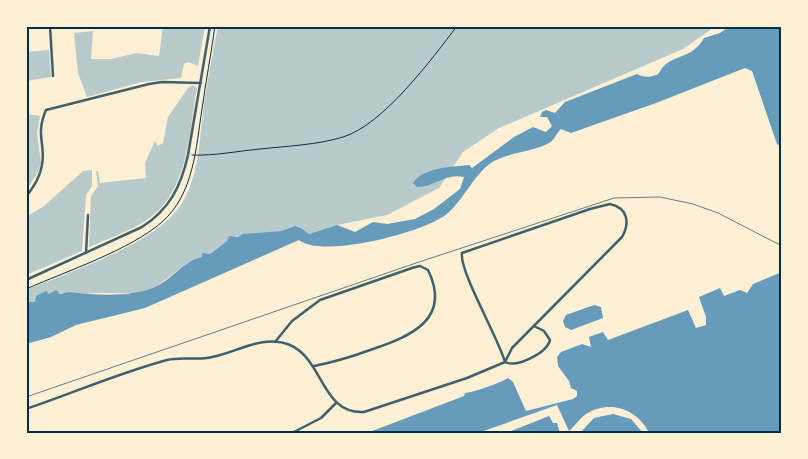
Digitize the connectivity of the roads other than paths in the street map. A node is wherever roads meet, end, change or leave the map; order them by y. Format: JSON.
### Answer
{"nodes":[{"id":1,"x":50,"y":26,"type":"edge"},
{"id":2,"x":210,"y":26,"type":"edge"},
{"id":3,"x":53,"y":76,"type":"dead end"},
{"id":4,"x":201,"y":83,"type":"junction"},
{"id":5,"x":26,"y":197,"type":"edge"},
{"id":6,"x":88,"y":215,"type":"dead end"},
{"id":7,"x":86,"y":253,"type":"junction"},
{"id":8,"x":26,"y":280,"type":"edge"},
{"id":9,"x":534,"y":326,"type":"junction"},
{"id":10,"x":275,"y":342,"type":"junction"},
{"id":11,"x":505,"y":362,"type":"junction"},
{"id":12,"x":314,"y":366,"type":"junction"},
{"id":13,"x":336,"y":403,"type":"junction"},
{"id":14,"x":26,"y":409,"type":"edge"},
{"id":15,"x":292,"y":433,"type":"edge"}],
"edges":[{"from":1,"to":3,"type":"street"},
{"from":2,"to":4,"type":"street"},
{"from":4,"to":5,"type":"street"},
{"from":4,"to":7,"type":"street"},
{"from":6,"to":7,"type":"street"},
{"from":7,"to":8,"type":"street"},
{"from":9,"to":11,"type":"street"},
{"from":9,"to":11,"type":"street"},
{"from":9,"to":11,"type":"street"},
{"from":10,"to":12,"type":"street"},
{"from":10,"to":12,"type":"street"},
{"from":10,"to":14,"type":"street"},
{"from":11,"to":13,"type":"street"},
{"from":12,"to":13,"type":"street"},
{"from":13,"to":15,"type":"street"}]}
